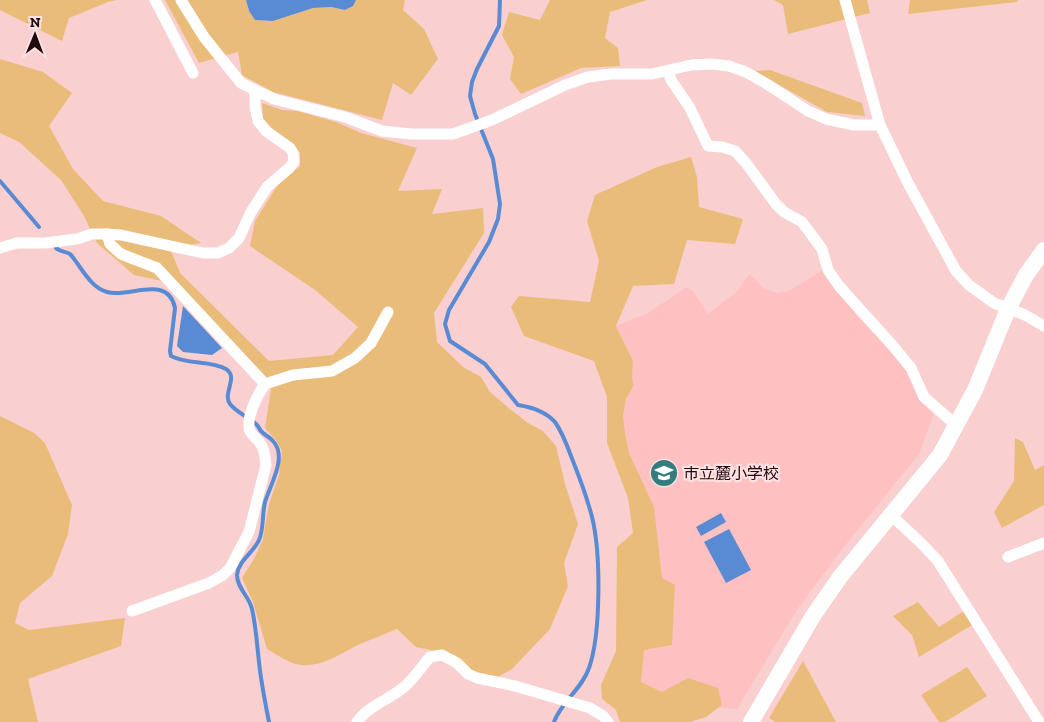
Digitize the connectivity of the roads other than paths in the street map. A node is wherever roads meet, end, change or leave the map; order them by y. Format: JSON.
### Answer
{"nodes":[{"id":1,"x":155,"y":0,"type":"edge"},
{"id":2,"x":181,"y":0,"type":"edge"},
{"id":3,"x":845,"y":0,"type":"edge"},
{"id":4,"x":668,"y":71,"type":"junction"},
{"id":5,"x":192,"y":74,"type":"dead end"},
{"id":6,"x":255,"y":91,"type":"junction"},
{"id":7,"x":880,"y":125,"type":"junction"},
{"id":8,"x":107,"y":234,"type":"junction"},
{"id":9,"x":0,"y":248,"type":"edge"},
{"id":10,"x":1044,"y":250,"type":"edge"},
{"id":11,"x":1008,"y":309,"type":"junction"},
{"id":12,"x":388,"y":312,"type":"dead end"},
{"id":13,"x":1044,"y":326,"type":"edge"},
{"id":14,"x":265,"y":384,"type":"junction"},
{"id":15,"x":956,"y":425,"type":"junction"},
{"id":16,"x":891,"y":515,"type":"junction"},
{"id":17,"x":1044,"y":543,"type":"edge"},
{"id":18,"x":1008,"y":557,"type":"dead end"},
{"id":19,"x":132,"y":611,"type":"dead end"},
{"id":20,"x":358,"y":722,"type":"edge"},
{"id":21,"x":608,"y":722,"type":"edge"},
{"id":22,"x":751,"y":722,"type":"edge"},
{"id":23,"x":1039,"y":722,"type":"edge"}],
"edges":[{"from":1,"to":5,"type":"street"},
{"from":2,"to":6,"type":"street"},
{"from":3,"to":7,"type":"street"},
{"from":4,"to":6,"type":"street"},
{"from":4,"to":7,"type":"street"},
{"from":4,"to":15,"type":"street"},
{"from":6,"to":8,"type":"street"},
{"from":7,"to":11,"type":"street"},
{"from":8,"to":9,"type":"street"},
{"from":8,"to":14,"type":"street"},
{"from":10,"to":11,"type":"street"},
{"from":11,"to":13,"type":"street"},
{"from":11,"to":15,"type":"street"},
{"from":12,"to":14,"type":"street"},
{"from":14,"to":19,"type":"street"},
{"from":15,"to":16,"type":"street"},
{"from":16,"to":22,"type":"street"},
{"from":16,"to":23,"type":"street"},
{"from":17,"to":18,"type":"street"},
{"from":20,"to":21,"type":"street"}]}
